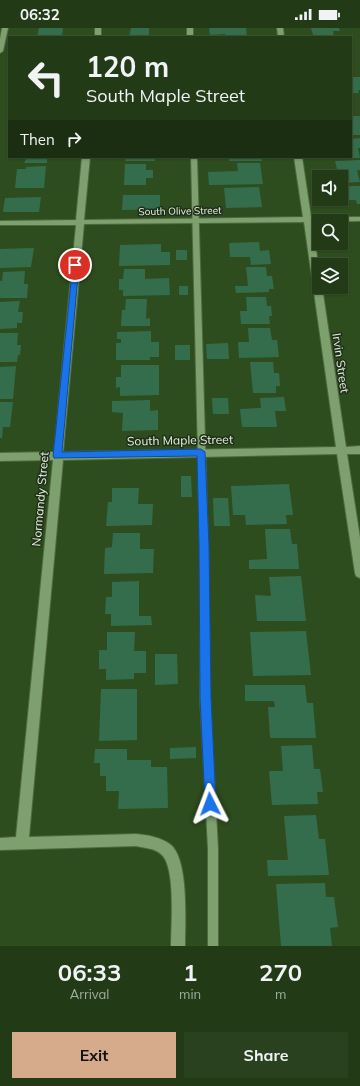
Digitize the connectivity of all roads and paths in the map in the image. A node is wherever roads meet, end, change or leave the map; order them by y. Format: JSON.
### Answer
{"nodes":[{"id":1,"x":5,"y":28,"type":"edge"},
{"id":2,"x":0,"y":51,"type":"edge"},
{"id":3,"x":86,"y":158,"type":"edge"},
{"id":4,"x":194,"y":158,"type":"edge"},
{"id":5,"x":298,"y":158,"type":"edge"},
{"id":6,"x":360,"y":219,"type":"edge"},
{"id":7,"x":195,"y":220,"type":"junction"},
{"id":8,"x":308,"y":220,"type":"junction"},
{"id":9,"x":79,"y":222,"type":"junction"},
{"id":10,"x":0,"y":223,"type":"edge"},
{"id":11,"x":342,"y":450,"type":"junction"},
{"id":12,"x":360,"y":450,"type":"edge"},
{"id":13,"x":201,"y":452,"type":"junction"},
{"id":14,"x":57,"y":456,"type":"junction"},
{"id":15,"x":0,"y":457,"type":"edge"},
{"id":16,"x":360,"y":573,"type":"edge"},
{"id":17,"x":22,"y":843,"type":"junction"},
{"id":18,"x":0,"y":844,"type":"edge"},
{"id":19,"x":178,"y":946,"type":"edge"},
{"id":20,"x":213,"y":946,"type":"edge"}],
"edges":[{"from":1,"to":2,"type":"lane"},
{"from":3,"to":9,"type":"street","name":"Normandy Street"},
{"from":4,"to":7,"type":"lane"},
{"from":5,"to":8,"type":"street","name":"Irvin Street"},
{"from":6,"to":8,"type":"street","name":"South Olive Street"},
{"from":7,"to":8,"type":"street","name":"South Olive Street"},
{"from":7,"to":9,"type":"street","name":"South Olive Street"},
{"from":7,"to":13,"type":"lane"},
{"from":8,"to":11,"type":"street","name":"Irvin Street"},
{"from":9,"to":10,"type":"street","name":"South Olive Street"},
{"from":9,"to":14,"type":"street","name":"Normandy Street"},
{"from":11,"to":12,"type":"street","name":"South Maple Street"},
{"from":11,"to":13,"type":"street","name":"South Maple Street"},
{"from":11,"to":16,"type":"street","name":"Irvin Street"},
{"from":13,"to":14,"type":"street","name":"South Maple Street"},
{"from":13,"to":20,"type":"lane"},
{"from":14,"to":15,"type":"street","name":"South Maple Street"},
{"from":14,"to":17,"type":"street","name":"Normandy Street"},
{"from":17,"to":18,"type":"street"},
{"from":17,"to":19,"type":"street"}]}
